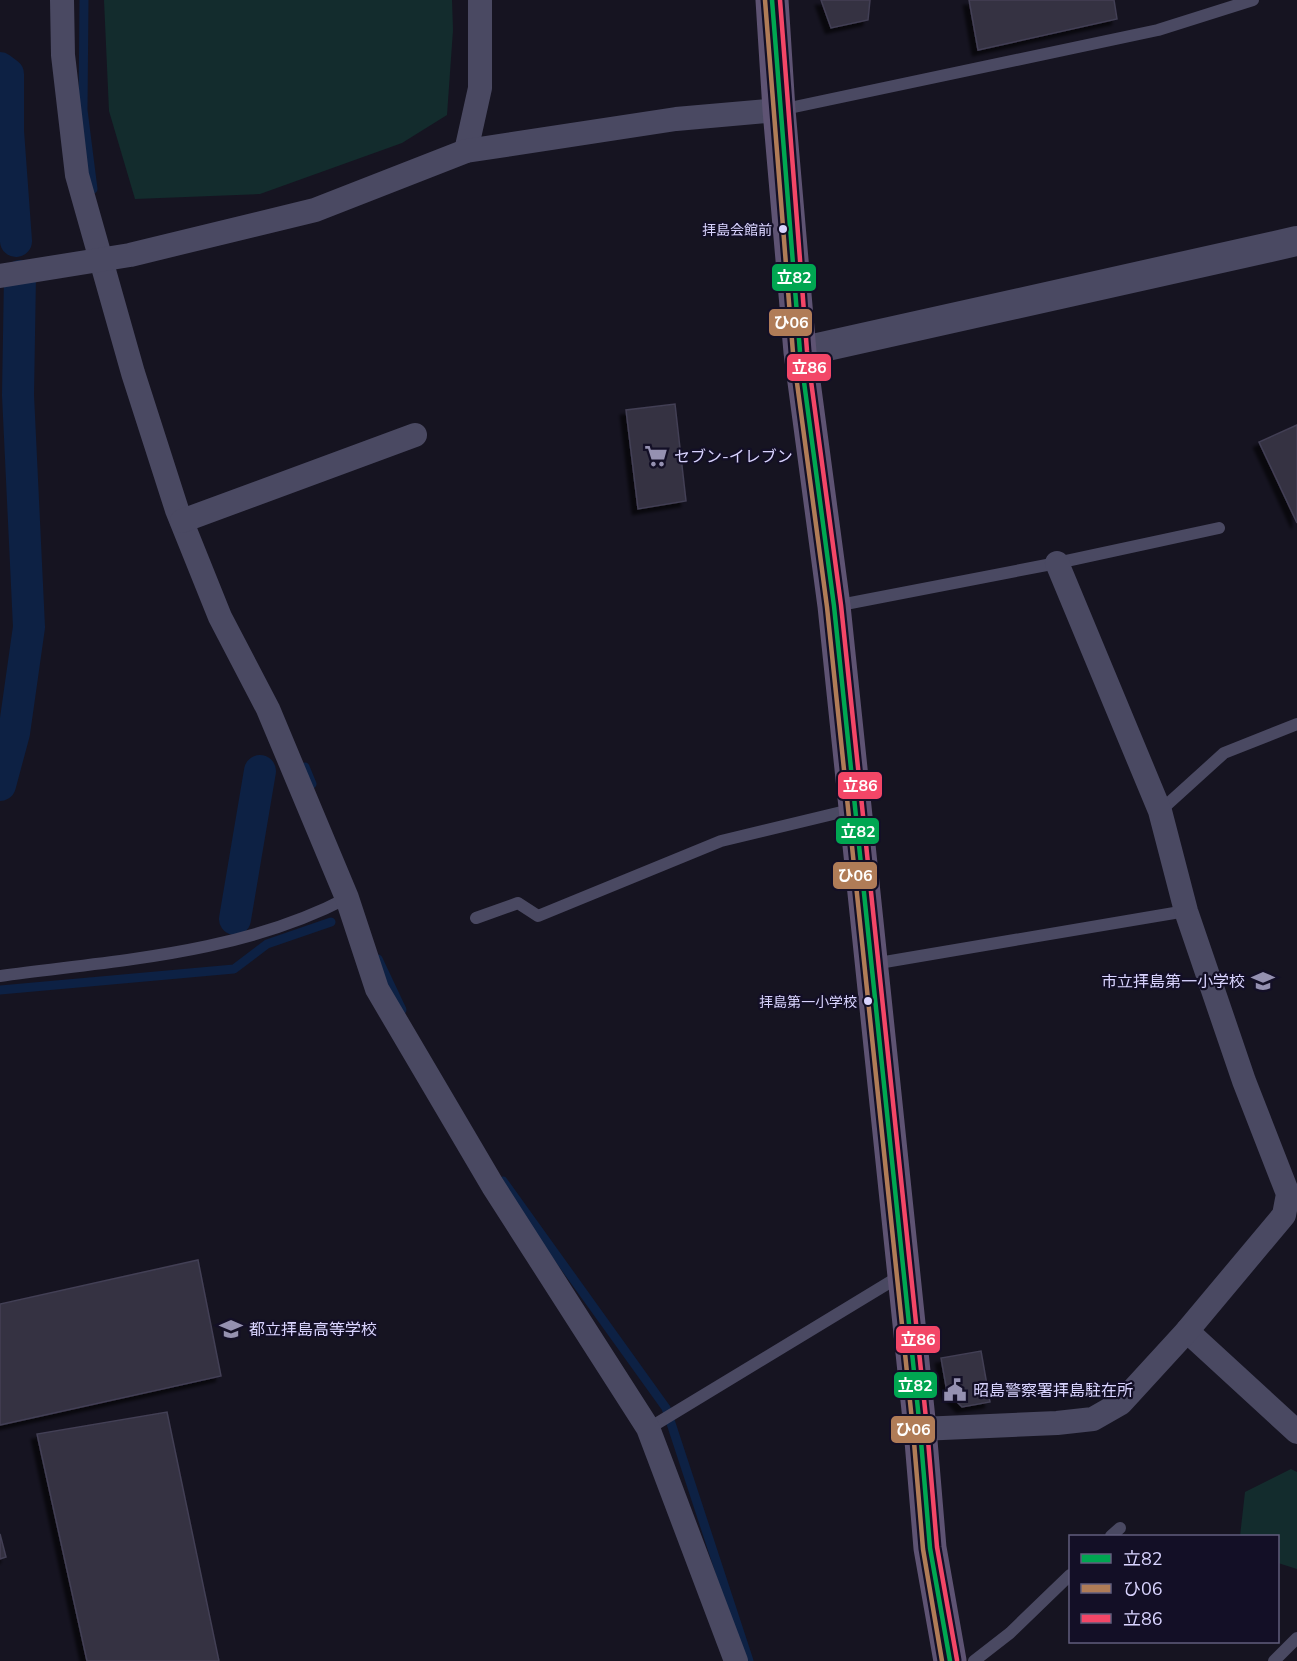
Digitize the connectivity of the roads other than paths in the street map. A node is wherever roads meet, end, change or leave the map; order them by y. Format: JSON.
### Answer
{"nodes":[{"id":1,"x":62,"y":0,"type":"edge"},
{"id":2,"x":480,"y":0,"type":"edge"},
{"id":3,"x":772,"y":0,"type":"edge"},
{"id":4,"x":1253,"y":0,"type":"edge"},
{"id":5,"x":778,"y":110,"type":"junction"},
{"id":6,"x":466,"y":151,"type":"junction"},
{"id":7,"x":1297,"y":241,"type":"edge"},
{"id":8,"x":101,"y":258,"type":"junction"},
{"id":9,"x":0,"y":276,"type":"edge"},
{"id":10,"x":801,"y":352,"type":"junction"},
{"id":11,"x":415,"y":435,"type":"dead end"},
{"id":12,"x":182,"y":521,"type":"junction"},
{"id":13,"x":1219,"y":528,"type":"dead end"},
{"id":14,"x":1057,"y":563,"type":"junction"},
{"id":15,"x":834,"y":606,"type":"junction"},
{"id":16,"x":1297,"y":724,"type":"edge"},
{"id":17,"x":856,"y":808,"type":"junction"},
{"id":18,"x":1160,"y":811,"type":"junction"},
{"id":19,"x":347,"y":897,"type":"junction"},
{"id":20,"x":1186,"y":911,"type":"junction"},
{"id":21,"x":476,"y":918,"type":"dead end"},
{"id":22,"x":872,"y":964,"type":"junction"},
{"id":23,"x":0,"y":975,"type":"edge"},
{"id":24,"x":904,"y":1274,"type":"junction"},
{"id":25,"x":1187,"y":1331,"type":"junction"},
{"id":26,"x":650,"y":1428,"type":"junction"},
{"id":27,"x":920,"y":1429,"type":"junction"},
{"id":28,"x":1297,"y":1431,"type":"edge"},
{"id":29,"x":1069,"y":1577,"type":"edge"},
{"id":30,"x":1297,"y":1638,"type":"edge"},
{"id":31,"x":736,"y":1661,"type":"edge"},
{"id":32,"x":950,"y":1661,"type":"edge"},
{"id":33,"x":974,"y":1661,"type":"edge"},
{"id":34,"x":1274,"y":1661,"type":"edge"}],
"edges":[{"from":1,"to":8,"type":"street"},
{"from":2,"to":6,"type":"street"},
{"from":3,"to":5,"type":"main road"},
{"from":4,"to":5,"type":"lane"},
{"from":5,"to":6,"type":"street"},
{"from":5,"to":10,"type":"main road"},
{"from":6,"to":8,"type":"street"},
{"from":7,"to":10,"type":"street"},
{"from":8,"to":9,"type":"street"},
{"from":8,"to":12,"type":"street"},
{"from":10,"to":15,"type":"main road"},
{"from":11,"to":12,"type":"street"},
{"from":12,"to":19,"type":"street"},
{"from":13,"to":14,"type":"lane"},
{"from":14,"to":15,"type":"lane"},
{"from":14,"to":18,"type":"street"},
{"from":15,"to":17,"type":"main road"},
{"from":16,"to":18,"type":"lane"},
{"from":17,"to":21,"type":"lane"},
{"from":17,"to":22,"type":"main road"},
{"from":18,"to":20,"type":"street"},
{"from":19,"to":23,"type":"lane"},
{"from":19,"to":26,"type":"street"},
{"from":20,"to":22,"type":"lane"},
{"from":20,"to":25,"type":"street"},
{"from":22,"to":24,"type":"main road"},
{"from":24,"to":26,"type":"lane"},
{"from":24,"to":27,"type":"main road"},
{"from":25,"to":27,"type":"street"},
{"from":25,"to":28,"type":"street"},
{"from":26,"to":31,"type":"street"},
{"from":27,"to":32,"type":"main road"},
{"from":29,"to":33,"type":"lane"},
{"from":30,"to":34,"type":"lane"}]}
